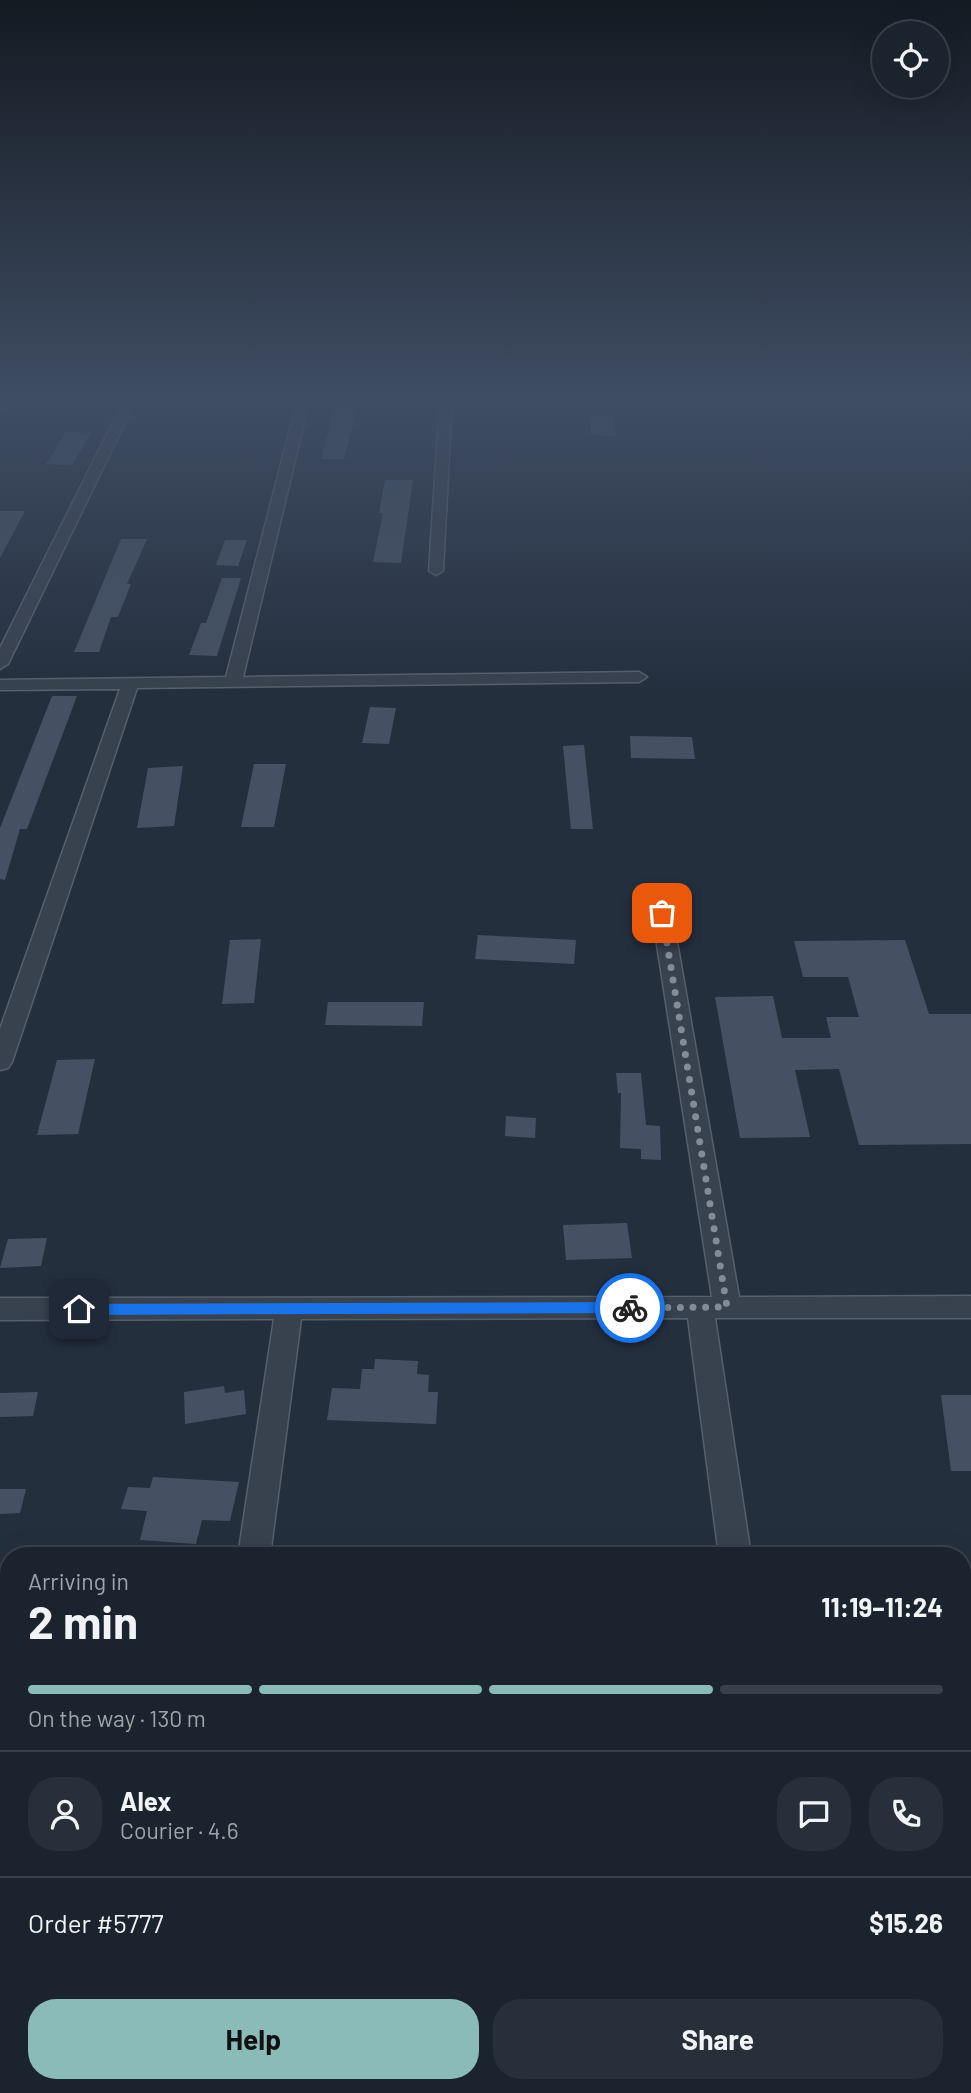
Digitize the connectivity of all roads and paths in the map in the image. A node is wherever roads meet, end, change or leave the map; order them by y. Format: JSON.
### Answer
{"nodes":[{"id":1,"x":83,"y":496,"type":"edge"},
{"id":2,"x":280,"y":496,"type":"edge"},
{"id":3,"x":440,"y":496,"type":"edge"},
{"id":4,"x":436,"y":571,"type":"dead end"},
{"id":5,"x":0,"y":664,"type":"edge"},
{"id":6,"x":639,"y":677,"type":"dead end"},
{"id":7,"x":233,"y":682,"type":"junction"},
{"id":8,"x":130,"y":683,"type":"junction"},
{"id":9,"x":0,"y":685,"type":"edge"},
{"id":10,"x":662,"y":913,"type":"dead end"},
{"id":11,"x":0,"y":1062,"type":"edge"},
{"id":12,"x":714,"y":1307,"type":"junction"},
{"id":13,"x":971,"y":1307,"type":"edge"},
{"id":14,"x":289,"y":1309,"type":"junction"},
{"id":15,"x":0,"y":1310,"type":"edge"},
{"id":16,"x":255,"y":1547,"type":"edge"},
{"id":17,"x":734,"y":1547,"type":"edge"}],
"edges":[{"from":1,"to":5,"type":"street"},
{"from":2,"to":7,"type":"street"},
{"from":3,"to":4,"type":"street"},
{"from":6,"to":7,"type":"street"},
{"from":7,"to":8,"type":"street"},
{"from":8,"to":9,"type":"street"},
{"from":8,"to":11,"type":"street"},
{"from":10,"to":12,"type":"street"},
{"from":12,"to":13,"type":"street"},
{"from":12,"to":14,"type":"street"},
{"from":12,"to":17,"type":"street"},
{"from":14,"to":15,"type":"street"},
{"from":14,"to":16,"type":"street"}]}
